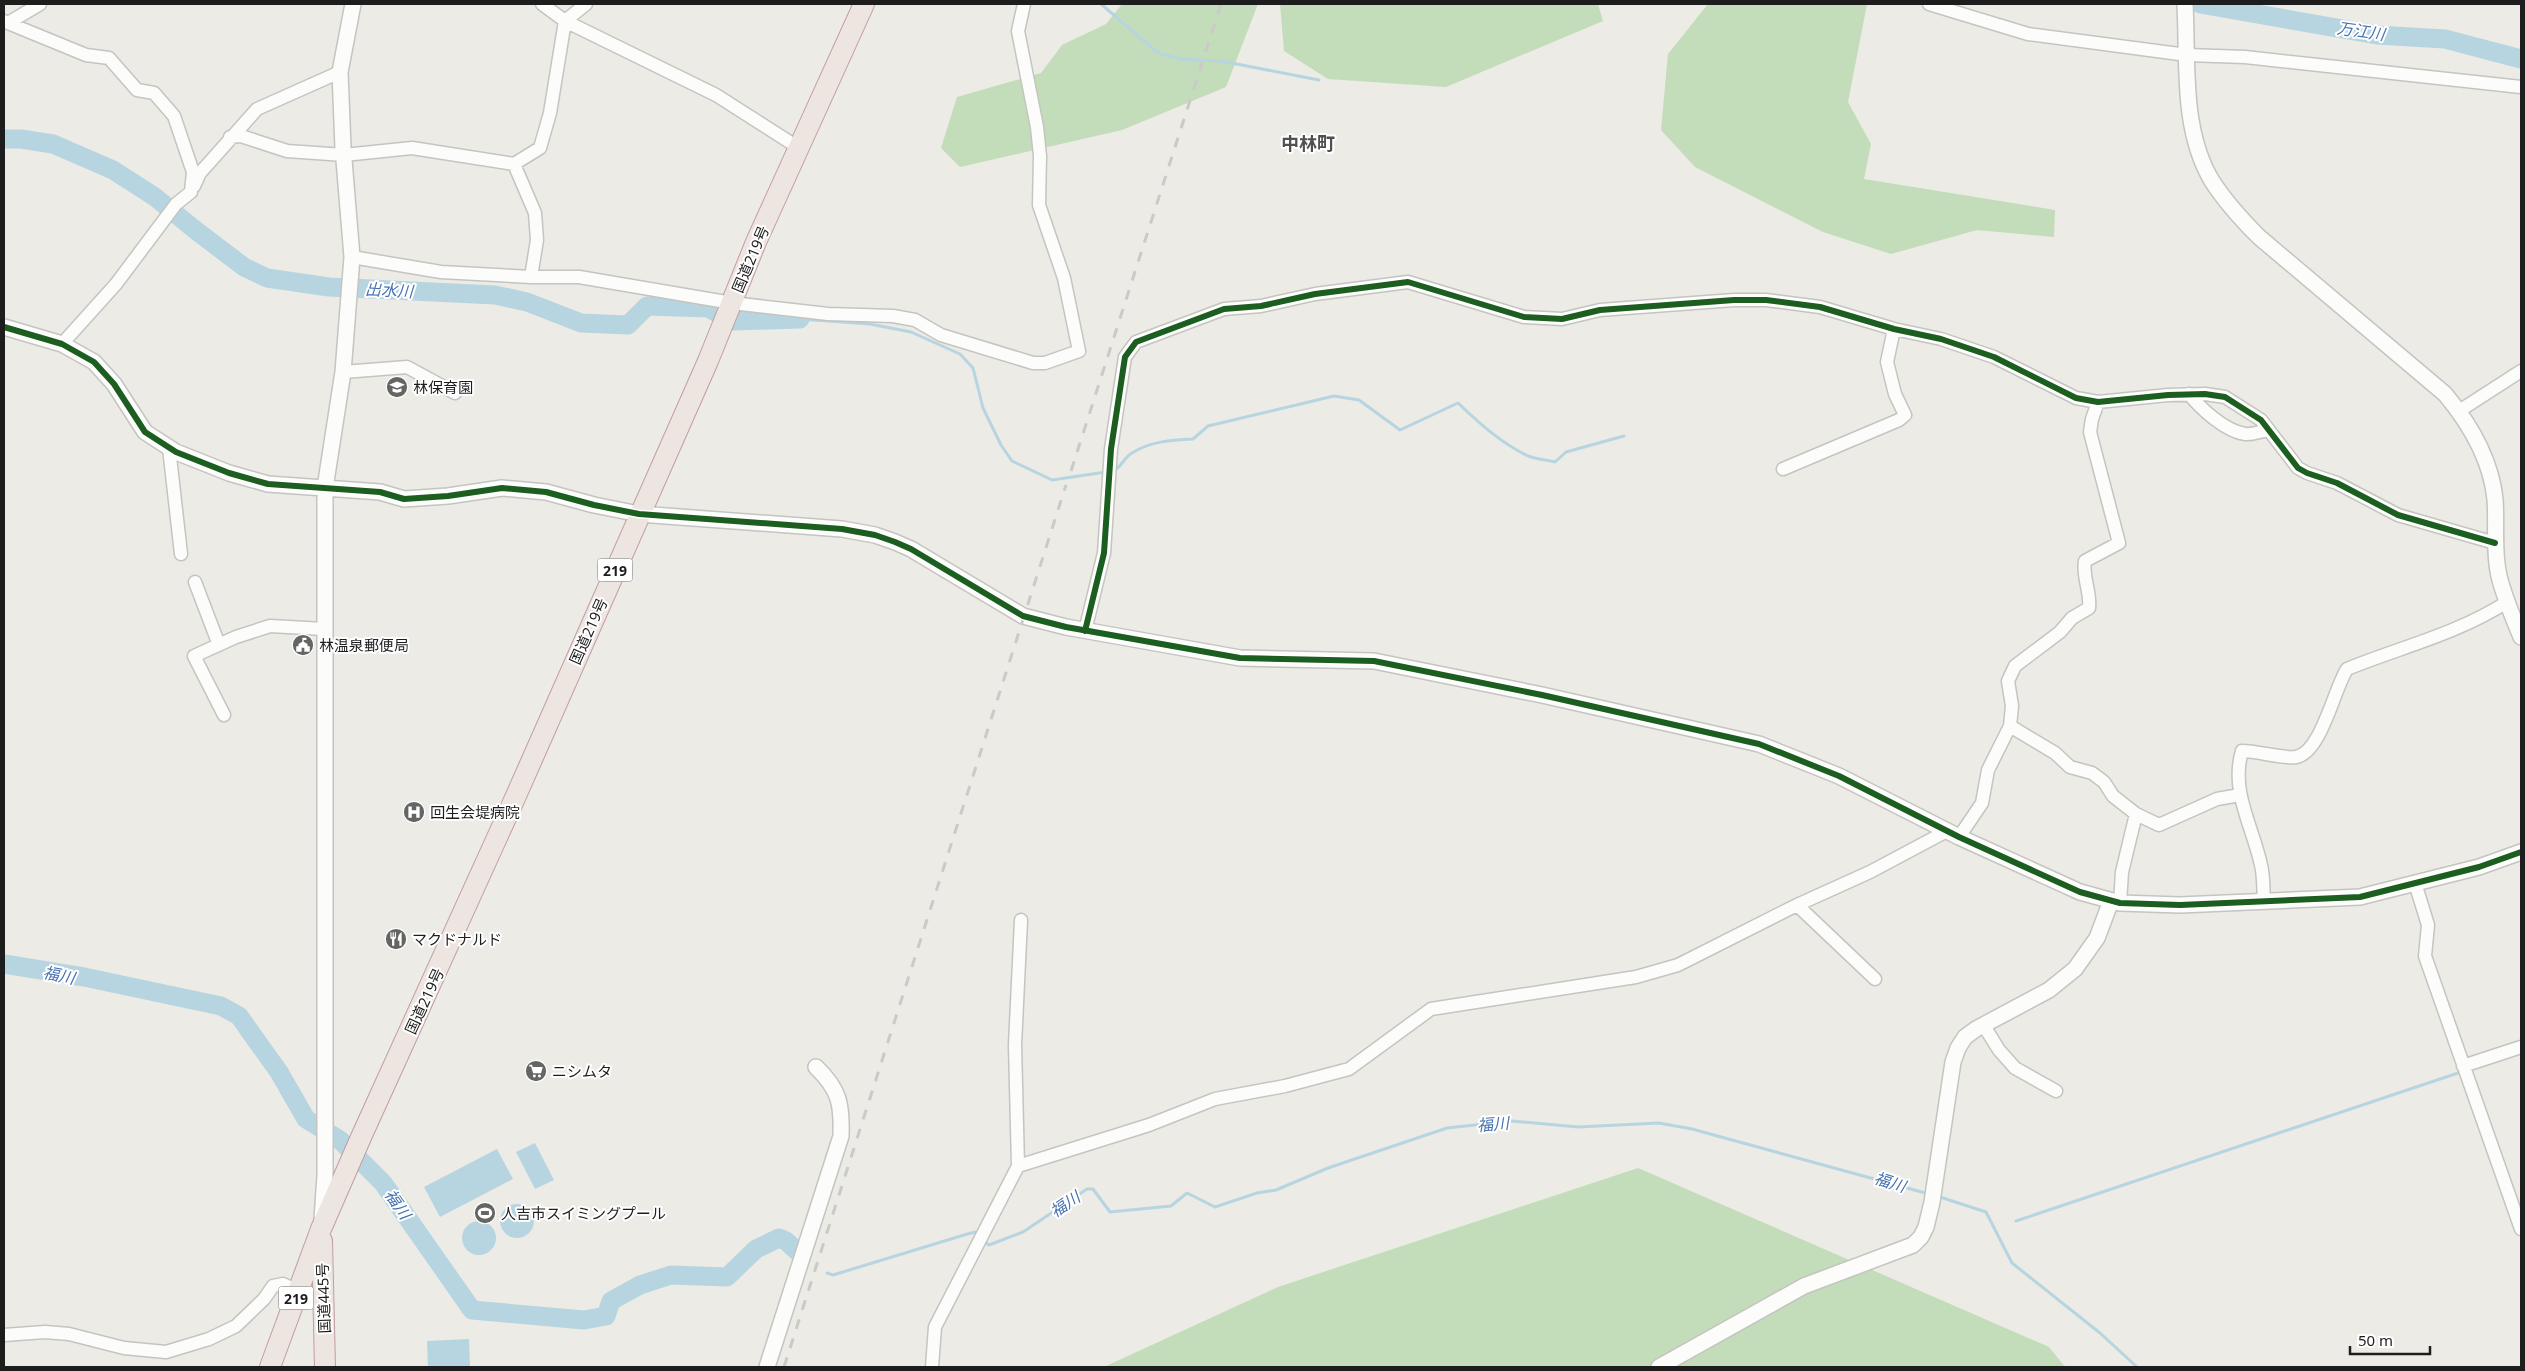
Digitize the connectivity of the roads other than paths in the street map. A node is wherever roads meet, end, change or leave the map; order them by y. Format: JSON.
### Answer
{"nodes":[{"id":1,"x":40,"y":4,"type":"edge"},
{"id":2,"x":353,"y":4,"type":"edge"},
{"id":3,"x":542,"y":4,"type":"edge"},
{"id":4,"x":586,"y":4,"type":"edge"},
{"id":5,"x":864,"y":4,"type":"edge"},
{"id":6,"x":1024,"y":4,"type":"edge"},
{"id":7,"x":1929,"y":4,"type":"edge"},
{"id":8,"x":2185,"y":4,"type":"edge"},
{"id":9,"x":565,"y":21,"type":"junction"},
{"id":10,"x":6,"y":22,"type":"edge"},
{"id":11,"x":2187,"y":51,"type":"junction"},
{"id":12,"x":340,"y":72,"type":"junction"},
{"id":13,"x":2521,"y":88,"type":"edge"},
{"id":14,"x":230,"y":137,"type":"junction"},
{"id":15,"x":799,"y":148,"type":"junction"},
{"id":16,"x":344,"y":155,"type":"junction"},
{"id":17,"x":514,"y":164,"type":"junction"},
{"id":18,"x":191,"y":192,"type":"junction"},
{"id":19,"x":352,"y":257,"type":"junction"},
{"id":20,"x":531,"y":278,"type":"junction"},
{"id":21,"x":732,"y":303,"type":"junction"},
{"id":22,"x":4,"y":328,"type":"edge"},
{"id":23,"x":1894,"y":329,"type":"junction"},
{"id":24,"x":62,"y":344,"type":"junction"},
{"id":25,"x":343,"y":372,"type":"junction"},
{"id":26,"x":2521,"y":372,"type":"edge"},
{"id":27,"x":455,"y":393,"type":"dead end"},
{"id":28,"x":2189,"y":394,"type":"junction"},
{"id":29,"x":2098,"y":402,"type":"junction"},
{"id":30,"x":2459,"y":411,"type":"junction"},
{"id":31,"x":2269,"y":430,"type":"junction"},
{"id":32,"x":170,"y":448,"type":"junction"},
{"id":33,"x":1782,"y":469,"type":"dead end"},
{"id":34,"x":325,"y":488,"type":"junction"},
{"id":35,"x":639,"y":514,"type":"junction"},
{"id":36,"x":2494,"y":543,"type":"junction"},
{"id":37,"x":181,"y":554,"type":"dead end"},
{"id":38,"x":195,"y":582,"type":"dead end"},
{"id":39,"x":2508,"y":602,"type":"junction"},
{"id":40,"x":324,"y":629,"type":"junction"},
{"id":41,"x":1085,"y":631,"type":"junction"},
{"id":42,"x":2521,"y":637,"type":"edge"},
{"id":43,"x":219,"y":645,"type":"junction"},
{"id":44,"x":224,"y":715,"type":"dead end"},
{"id":45,"x":2010,"y":726,"type":"junction"},
{"id":46,"x":2240,"y":795,"type":"junction"},
{"id":47,"x":2136,"y":814,"type":"junction"},
{"id":48,"x":1953,"y":834,"type":"junction"},
{"id":49,"x":2521,"y":852,"type":"edge"},
{"id":50,"x":2415,"y":883,"type":"junction"},
{"id":51,"x":2264,"y":901,"type":"junction"},
{"id":52,"x":2115,"y":902,"type":"junction"},
{"id":53,"x":1797,"y":905,"type":"junction"},
{"id":54,"x":1021,"y":920,"type":"dead end"},
{"id":55,"x":1875,"y":979,"type":"dead end"},
{"id":56,"x":1984,"y":1026,"type":"junction"},
{"id":57,"x":2521,"y":1047,"type":"edge"},
{"id":58,"x":2463,"y":1066,"type":"junction"},
{"id":59,"x":816,"y":1067,"type":"dead end"},
{"id":60,"x":2056,"y":1091,"type":"dead end"},
{"id":61,"x":1018,"y":1166,"type":"junction"},
{"id":62,"x":348,"y":1170,"type":"junction"},
{"id":63,"x":325,"y":1176,"type":"junction"},
{"id":64,"x":321,"y":1229,"type":"junction"},
{"id":65,"x":2521,"y":1229,"type":"edge"},
{"id":66,"x":298,"y":1291,"type":"junction"},
{"id":67,"x":323,"y":1297,"type":"junction"},
{"id":68,"x":4,"y":1335,"type":"edge"},
{"id":69,"x":270,"y":1367,"type":"edge"},
{"id":70,"x":325,"y":1367,"type":"edge"},
{"id":71,"x":767,"y":1367,"type":"edge"},
{"id":72,"x":932,"y":1367,"type":"edge"},
{"id":73,"x":1659,"y":1367,"type":"edge"}],
"edges":[{"from":1,"to":10,"type":"street"},
{"from":2,"to":12,"type":"street"},
{"from":3,"to":9,"type":"street"},
{"from":4,"to":9,"type":"street"},
{"from":5,"to":15,"type":"highway","name":"国道219号","number":"219"},
{"from":6,"to":21,"type":"street"},
{"from":7,"to":11,"type":"street"},
{"from":8,"to":11,"type":"street"},
{"from":9,"to":15,"type":"street"},
{"from":9,"to":17,"type":"street"},
{"from":10,"to":18,"type":"street"},
{"from":11,"to":13,"type":"street"},
{"from":11,"to":30,"type":"street"},
{"from":12,"to":14,"type":"street"},
{"from":12,"to":16,"type":"street"},
{"from":14,"to":16,"type":"street"},
{"from":14,"to":18,"type":"street"},
{"from":15,"to":21,"type":"highway","name":"国道219号","number":"219"},
{"from":16,"to":17,"type":"street"},
{"from":16,"to":19,"type":"street"},
{"from":17,"to":20,"type":"street"},
{"from":18,"to":24,"type":"street"},
{"from":19,"to":20,"type":"street"},
{"from":19,"to":25,"type":"street"},
{"from":20,"to":21,"type":"street"},
{"from":21,"to":35,"type":"highway","name":"国道219号","number":"219"},
{"from":22,"to":24,"type":"street"},
{"from":23,"to":29,"type":"street"},
{"from":23,"to":33,"type":"street"},
{"from":23,"to":41,"type":"street"},
{"from":24,"to":32,"type":"street"},
{"from":25,"to":27,"type":"street"},
{"from":25,"to":34,"type":"street"},
{"from":26,"to":30,"type":"street"},
{"from":28,"to":29,"type":"street"},
{"from":28,"to":31,"type":"street"},
{"from":28,"to":31,"type":"street"},
{"from":29,"to":45,"type":"street"},
{"from":30,"to":36,"type":"street"},
{"from":31,"to":36,"type":"street"},
{"from":32,"to":34,"type":"street"},
{"from":32,"to":37,"type":"street"},
{"from":34,"to":35,"type":"street"},
{"from":34,"to":40,"type":"street"},
{"from":35,"to":41,"type":"street"},
{"from":35,"to":62,"type":"highway","name":"国道219号","number":"219"},
{"from":36,"to":39,"type":"street"},
{"from":38,"to":43,"type":"street"},
{"from":39,"to":42,"type":"street"},
{"from":39,"to":46,"type":"street"},
{"from":40,"to":43,"type":"street"},
{"from":40,"to":63,"type":"street"},
{"from":41,"to":48,"type":"street"},
{"from":43,"to":44,"type":"street"},
{"from":45,"to":47,"type":"street"},
{"from":45,"to":48,"type":"street"},
{"from":46,"to":47,"type":"street"},
{"from":46,"to":51,"type":"street"},
{"from":47,"to":52,"type":"street"},
{"from":48,"to":52,"type":"street"},
{"from":48,"to":53,"type":"street"},
{"from":49,"to":50,"type":"street"},
{"from":50,"to":51,"type":"street"},
{"from":50,"to":58,"type":"street"},
{"from":51,"to":52,"type":"street"},
{"from":52,"to":56,"type":"street"},
{"from":53,"to":55,"type":"street"},
{"from":53,"to":61,"type":"street"},
{"from":54,"to":61,"type":"street"},
{"from":56,"to":60,"type":"street"},
{"from":56,"to":73,"type":"street"},
{"from":57,"to":58,"type":"street"},
{"from":58,"to":65,"type":"street"},
{"from":59,"to":71,"type":"street"},
{"from":61,"to":72,"type":"street"},
{"from":62,"to":63,"type":"street"},
{"from":62,"to":64,"type":"highway","name":"国道219号","number":"219"},
{"from":63,"to":64,"type":"street"},
{"from":64,"to":66,"type":"highway","number":"219"},
{"from":64,"to":67,"type":"highway","name":"国道445号"},
{"from":66,"to":67,"type":"highway"},
{"from":66,"to":68,"type":"street"},
{"from":66,"to":69,"type":"highway","number":"219"},
{"from":67,"to":70,"type":"highway","name":"国道445号"}]}
